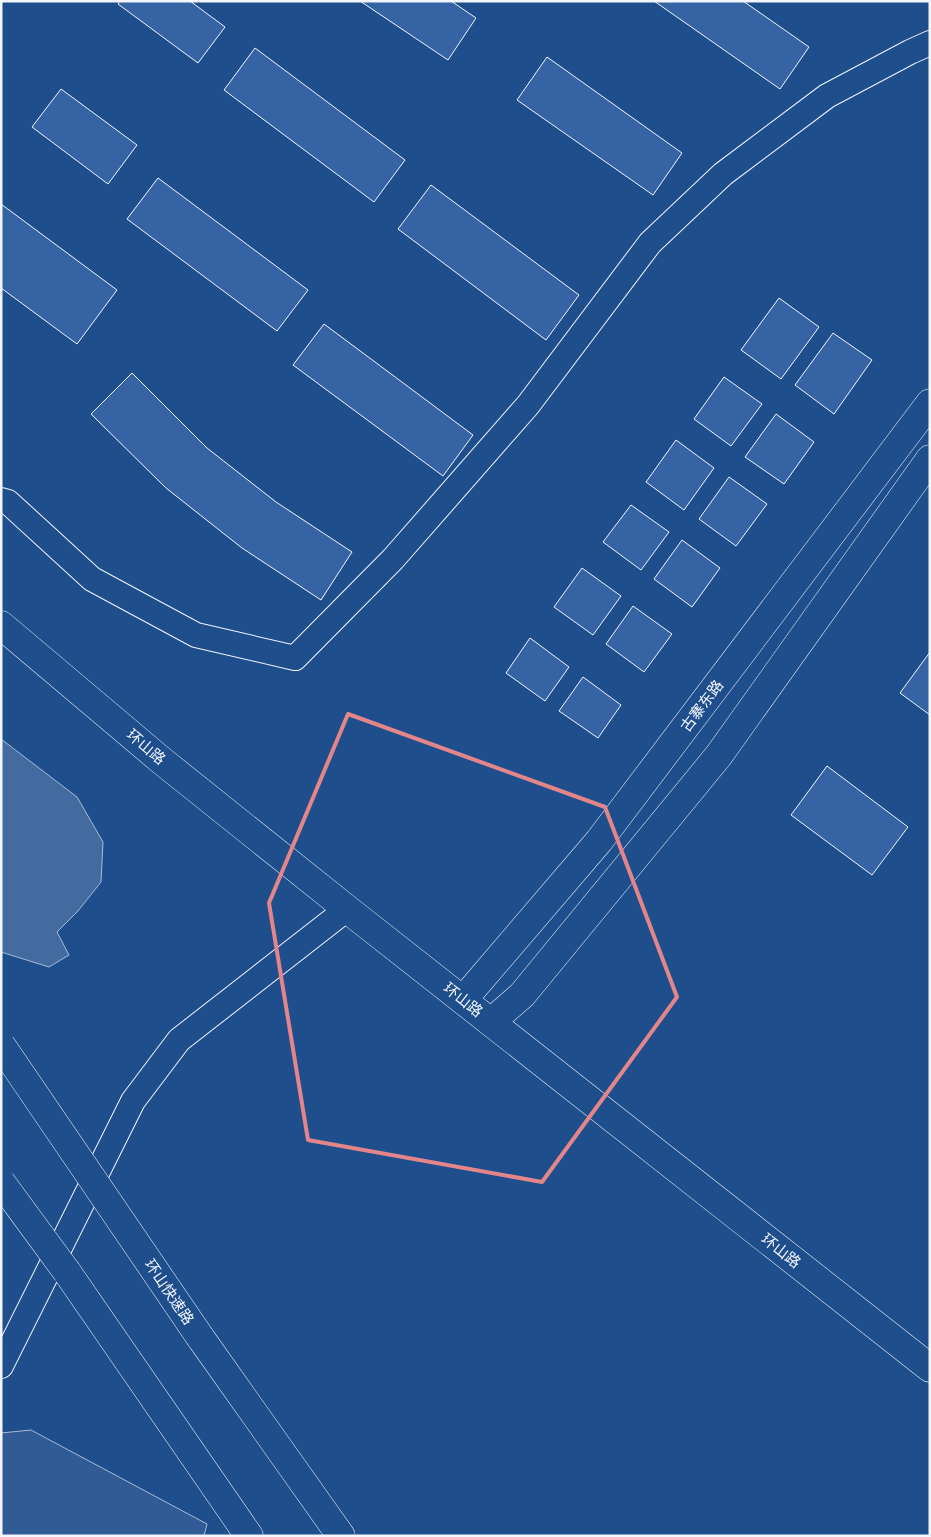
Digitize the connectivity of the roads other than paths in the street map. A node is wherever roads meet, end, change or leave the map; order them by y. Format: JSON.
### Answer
{"nodes":[{"id":1,"x":930,"y":43,"type":"edge"},
{"id":2,"x":930,"y":403,"type":"edge"},
{"id":3,"x":930,"y":459,"type":"edge"},
{"id":4,"x":1,"y":500,"type":"edge"},
{"id":5,"x":1,"y":625,"type":"edge"},
{"id":6,"x":347,"y":909,"type":"junction"},
{"id":7,"x":463,"y":1000,"type":"junction"},
{"id":8,"x":491,"y":1022,"type":"junction"},
{"id":9,"x":1,"y":1045,"type":"edge"},
{"id":10,"x":1,"y":1182,"type":"edge"},
{"id":11,"x":1,"y":1366,"type":"edge"},
{"id":12,"x":930,"y":1368,"type":"edge"},
{"id":13,"x":249,"y":1536,"type":"edge"},
{"id":14,"x":341,"y":1536,"type":"edge"}],
"edges":[{"from":1,"to":4,"type":"street"},
{"from":2,"to":7,"type":"main road","name":"古寨东路"},
{"from":3,"to":8,"type":"main road"},
{"from":5,"to":6,"type":"main road","name":"环山路"},
{"from":6,"to":7,"type":"main road","name":"环山路"},
{"from":6,"to":11,"type":"street"},
{"from":7,"to":8,"type":"main road","name":"环山路"},
{"from":8,"to":12,"type":"main road","name":"环山路"},
{"from":9,"to":14,"type":"main road","name":"环山快速路","bridge":true},
{"from":10,"to":13,"type":"main road","bridge":true}]}
